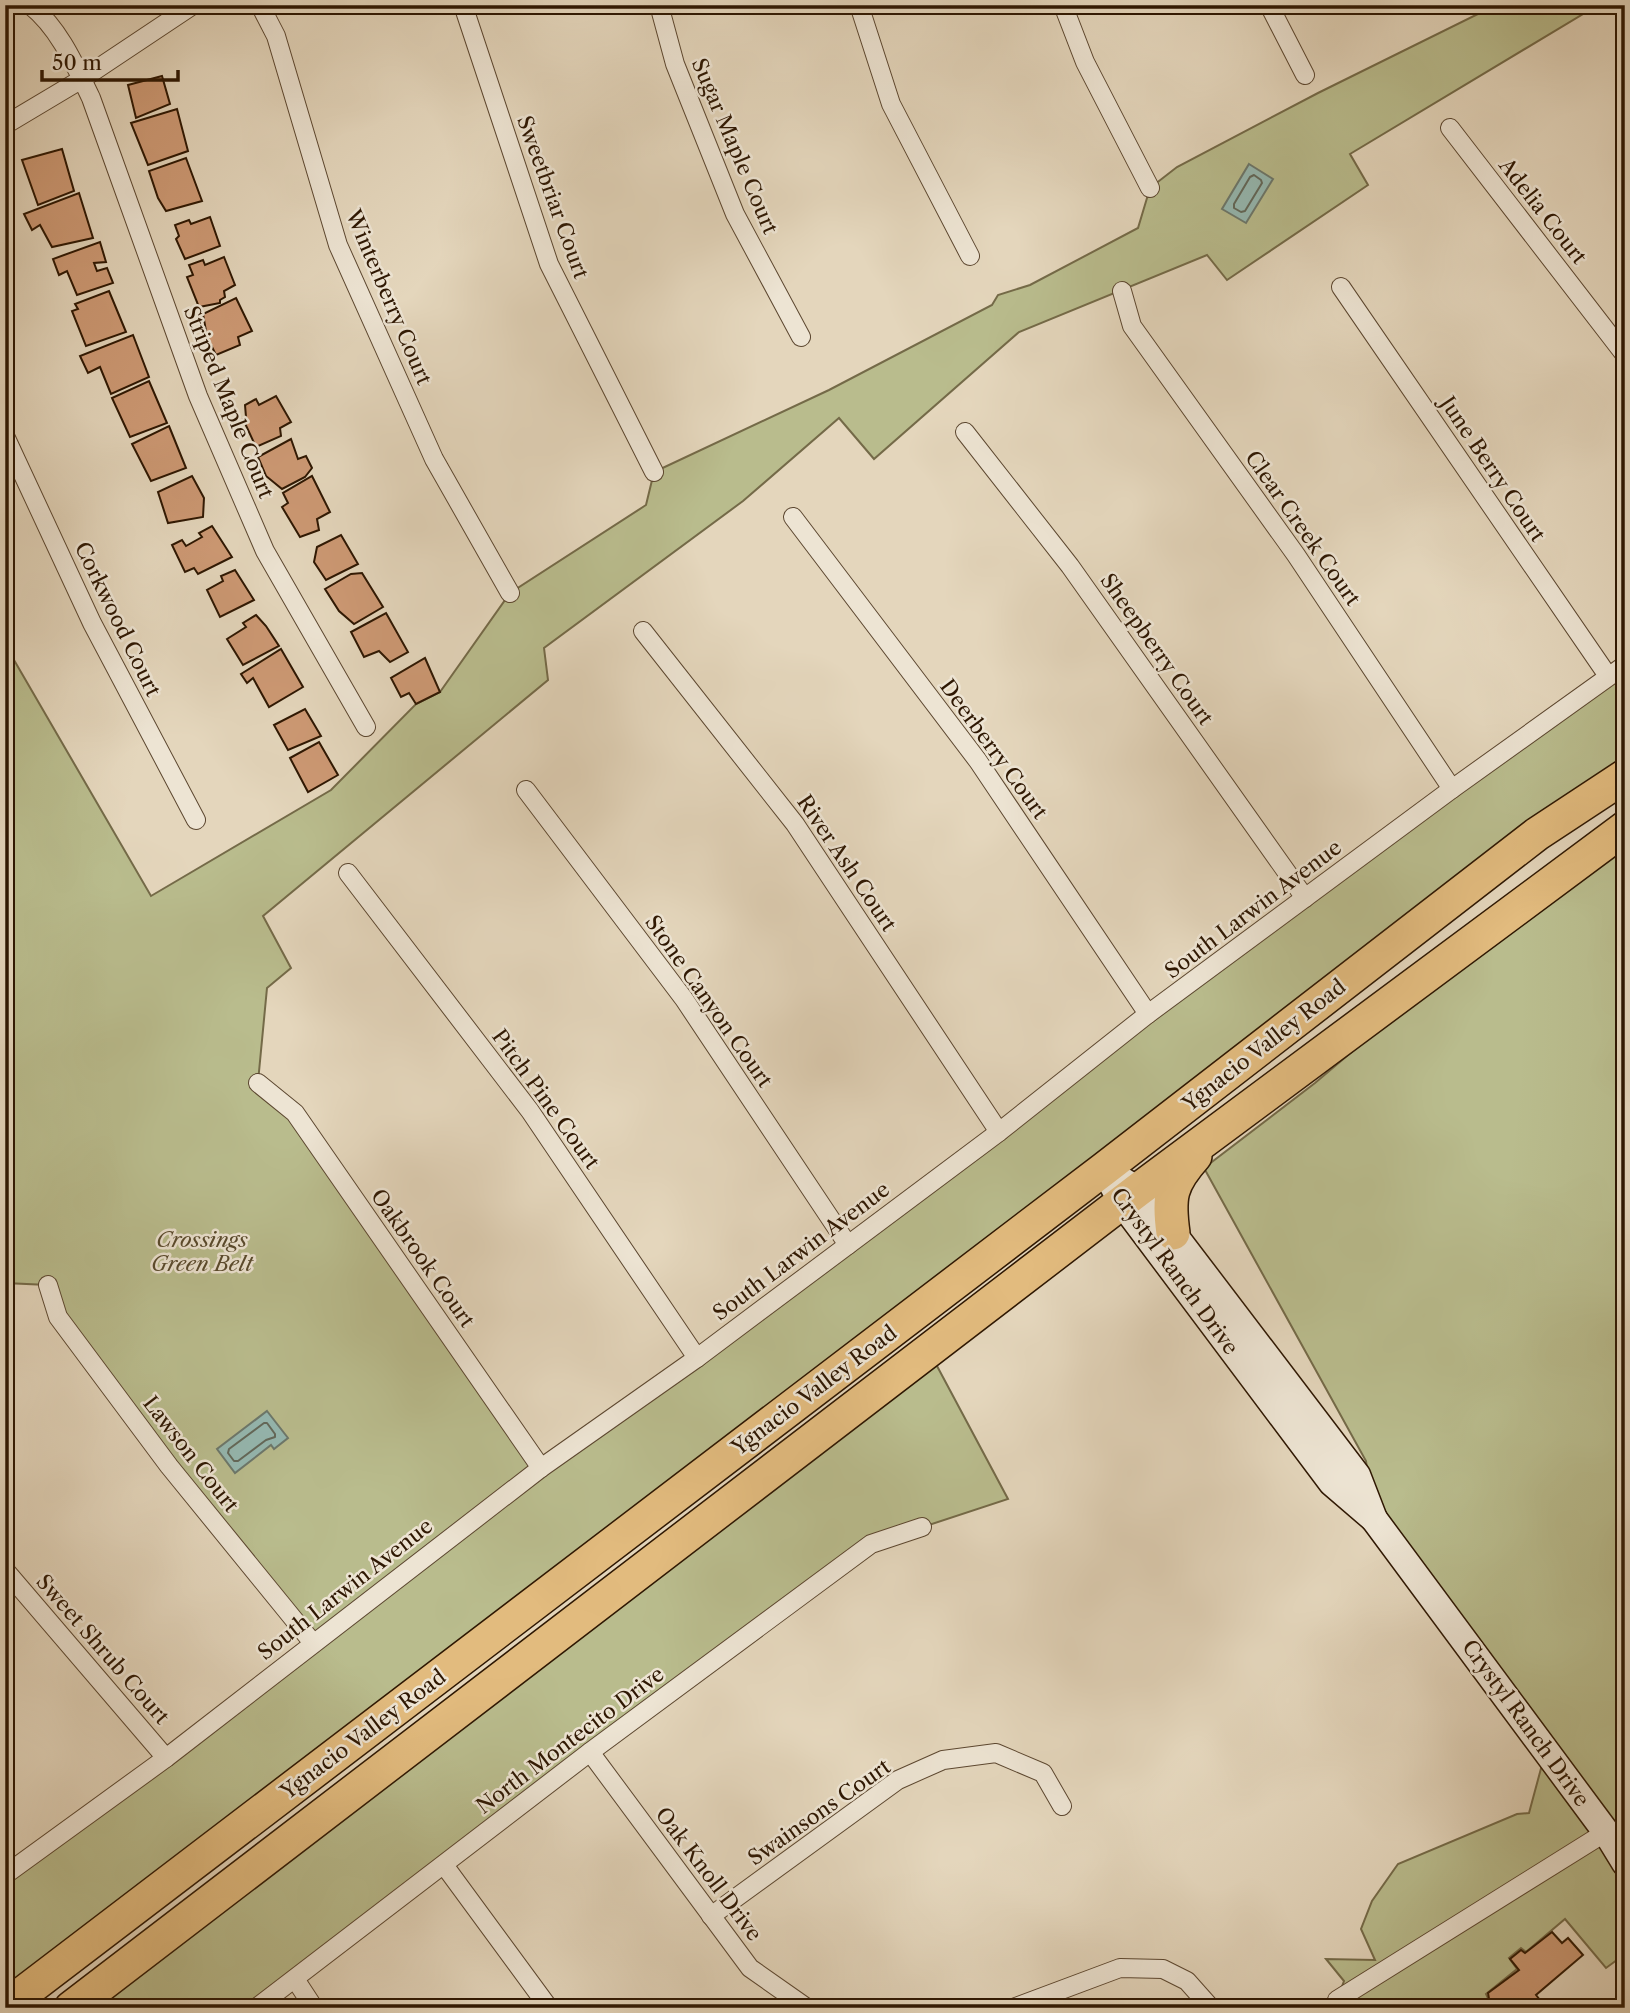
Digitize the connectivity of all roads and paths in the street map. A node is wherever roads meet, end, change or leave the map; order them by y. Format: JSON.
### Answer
{"nodes":[{"id":1,"x":30,"y":5,"type":"edge"},
{"id":2,"x":193,"y":5,"type":"edge"},
{"id":3,"x":260,"y":5,"type":"edge"},
{"id":4,"x":463,"y":5,"type":"edge"},
{"id":5,"x":659,"y":5,"type":"edge"},
{"id":6,"x":859,"y":5,"type":"edge"},
{"id":7,"x":1063,"y":5,"type":"edge"},
{"id":8,"x":1269,"y":5,"type":"edge"},
{"id":9,"x":1305,"y":75,"type":"dead end"},
{"id":10,"x":82,"y":79,"type":"junction"},
{"id":11,"x":5,"y":125,"type":"edge"},
{"id":12,"x":1450,"y":128,"type":"dead end"},
{"id":13,"x":1150,"y":188,"type":"dead end"},
{"id":14,"x":970,"y":257,"type":"dead end"},
{"id":15,"x":1341,"y":287,"type":"dead end"},
{"id":16,"x":1122,"y":291,"type":"dead end"},
{"id":17,"x":801,"y":337,"type":"dead end"},
{"id":18,"x":1625,"y":355,"type":"edge"},
{"id":19,"x":965,"y":432,"type":"dead end"},
{"id":20,"x":5,"y":436,"type":"edge"},
{"id":21,"x":654,"y":472,"type":"dead end"},
{"id":22,"x":793,"y":517,"type":"dead end"},
{"id":23,"x":510,"y":593,"type":"dead end"},
{"id":24,"x":643,"y":631,"type":"dead end"},
{"id":25,"x":1625,"y":665,"type":"edge"},
{"id":26,"x":1608,"y":676,"type":"junction"},
{"id":27,"x":366,"y":727,"type":"dead end"},
{"id":28,"x":1625,"y":776,"type":"edge"},
{"id":29,"x":1452,"y":789,"type":"junction"},
{"id":30,"x":526,"y":790,"type":"dead end"},
{"id":31,"x":196,"y":820,"type":"dead end"},
{"id":32,"x":1625,"y":828,"type":"edge"},
{"id":33,"x":348,"y":873,"type":"dead end"},
{"id":34,"x":1306,"y":898,"type":"junction"},
{"id":35,"x":1148,"y":1014,"type":"junction"},
{"id":36,"x":258,"y":1083,"type":"dead end"},
{"id":37,"x":999,"y":1132,"type":"junction"},
{"id":38,"x":1213,"y":1135,"type":"junction"},
{"id":39,"x":1104,"y":1169,"type":"junction"},
{"id":40,"x":1130,"y":1197,"type":"junction"},
{"id":41,"x":1173,"y":1233,"type":"junction"},
{"id":42,"x":848,"y":1245,"type":"junction"},
{"id":43,"x":48,"y":1285,"type":"dead end"},
{"id":44,"x":697,"y":1358,"type":"junction"},
{"id":45,"x":541,"y":1468,"type":"junction"},
{"id":46,"x":1374,"y":1519,"type":"junction"},
{"id":47,"x":922,"y":1527,"type":"dead end"},
{"id":48,"x":5,"y":1570,"type":"edge"},
{"id":49,"x":313,"y":1643,"type":"junction"},
{"id":50,"x":590,"y":1752,"type":"junction"},
{"id":51,"x":166,"y":1758,"type":"junction"},
{"id":52,"x":1062,"y":1806,"type":"dead end"},
{"id":53,"x":1606,"y":1832,"type":"junction"},
{"id":54,"x":1625,"y":1863,"type":"edge"},
{"id":55,"x":444,"y":1865,"type":"junction"},
{"id":56,"x":8,"y":1867,"type":"edge"},
{"id":57,"x":711,"y":1916,"type":"junction"},
{"id":58,"x":295,"y":1979,"type":"junction"},
{"id":59,"x":1337,"y":2000,"type":"dead end"},
{"id":60,"x":5,"y":2007,"type":"edge"},
{"id":61,"x":71,"y":2008,"type":"edge"},
{"id":62,"x":256,"y":2008,"type":"edge"},
{"id":63,"x":314,"y":2008,"type":"edge"},
{"id":64,"x":550,"y":2008,"type":"edge"},
{"id":65,"x":807,"y":2008,"type":"edge"},
{"id":66,"x":1013,"y":2008,"type":"edge"},
{"id":67,"x":1210,"y":2008,"type":"edge"}],
"edges":[{"from":1,"to":10,"type":"street","name":"Striped Maple Court"},
{"from":2,"to":10,"type":"street"},
{"from":3,"to":23,"type":"street","name":"Winterberry Court"},
{"from":4,"to":21,"type":"street","name":"Sweetbriar Court"},
{"from":5,"to":17,"type":"street","name":"Sugar Maple Court"},
{"from":6,"to":14,"type":"street"},
{"from":7,"to":13,"type":"street"},
{"from":8,"to":9,"type":"street"},
{"from":10,"to":11,"type":"street"},
{"from":10,"to":27,"type":"street","name":"Striped Maple Court"},
{"from":12,"to":18,"type":"street","name":"Adelia Court"},
{"from":15,"to":26,"type":"street","name":"June Berry Court"},
{"from":16,"to":29,"type":"street","name":"Clear Creek Court"},
{"from":19,"to":34,"type":"street","name":"Sheepberry Court"},
{"from":20,"to":31,"type":"street","name":"Corkwood Court"},
{"from":22,"to":35,"type":"street","name":"Deerberry Court"},
{"from":24,"to":37,"type":"street","name":"River Ash Court"},
{"from":25,"to":26,"type":"street","name":"South Larwin Avenue"},
{"from":26,"to":29,"type":"street","name":"South Larwin Avenue"},
{"from":28,"to":39,"type":"highway","name":"Ygnacio Valley Road"},
{"from":29,"to":34,"type":"street","name":"South Larwin Avenue"},
{"from":30,"to":42,"type":"street","name":"Stone Canyon Court"},
{"from":32,"to":38,"type":"highway","name":"Ygnacio Valley Road"},
{"from":33,"to":44,"type":"street","name":"Pitch Pine Court"},
{"from":34,"to":35,"type":"street","name":"South Larwin Avenue"},
{"from":35,"to":37,"type":"street","name":"South Larwin Avenue"},
{"from":36,"to":45,"type":"street","name":"Oakbrook Court"},
{"from":37,"to":42,"type":"street","name":"South Larwin Avenue"},
{"from":38,"to":40,"type":"highway","name":"Ygnacio Valley Road"},
{"from":38,"to":41,"type":"highway"},
{"from":39,"to":40,"type":"street","name":"Crystyl Ranch Drive"},
{"from":39,"to":60,"type":"highway","name":"Ygnacio Valley Road"},
{"from":40,"to":41,"type":"street","name":"Crystyl Ranch Drive"},
{"from":40,"to":46,"type":"street","name":"Crystyl Ranch Drive"},
{"from":40,"to":61,"type":"highway","name":"Ygnacio Valley Road"},
{"from":41,"to":46,"type":"street","name":"Crystyl Ranch Drive"},
{"from":42,"to":44,"type":"street","name":"South Larwin Avenue"},
{"from":43,"to":49,"type":"street","name":"Lawson Court"},
{"from":44,"to":45,"type":"street","name":"South Larwin Avenue"},
{"from":45,"to":49,"type":"street","name":"South Larwin Avenue"},
{"from":46,"to":53,"type":"street","name":"Crystyl Ranch Drive"},
{"from":47,"to":50,"type":"street","name":"North Montecito Drive"},
{"from":48,"to":51,"type":"street","name":"Sweet Shrub Court"},
{"from":49,"to":51,"type":"street","name":"South Larwin Avenue"},
{"from":50,"to":55,"type":"street","name":"North Montecito Drive"},
{"from":50,"to":57,"type":"street","name":"Oak Knoll Drive"},
{"from":51,"to":56,"type":"street","name":"South Larwin Avenue"},
{"from":52,"to":57,"type":"street","name":"Swainsons Court"},
{"from":53,"to":54,"type":"street","name":"Crystyl Ranch Drive"},
{"from":53,"to":59,"type":"street"},
{"from":55,"to":58,"type":"street","name":"North Montecito Drive"},
{"from":55,"to":64,"type":"street"},
{"from":57,"to":65,"type":"street","name":"Oak Knoll Drive"},
{"from":58,"to":62,"type":"street","name":"North Montecito Drive"},
{"from":58,"to":63,"type":"street"},
{"from":66,"to":67,"type":"street"}]}
